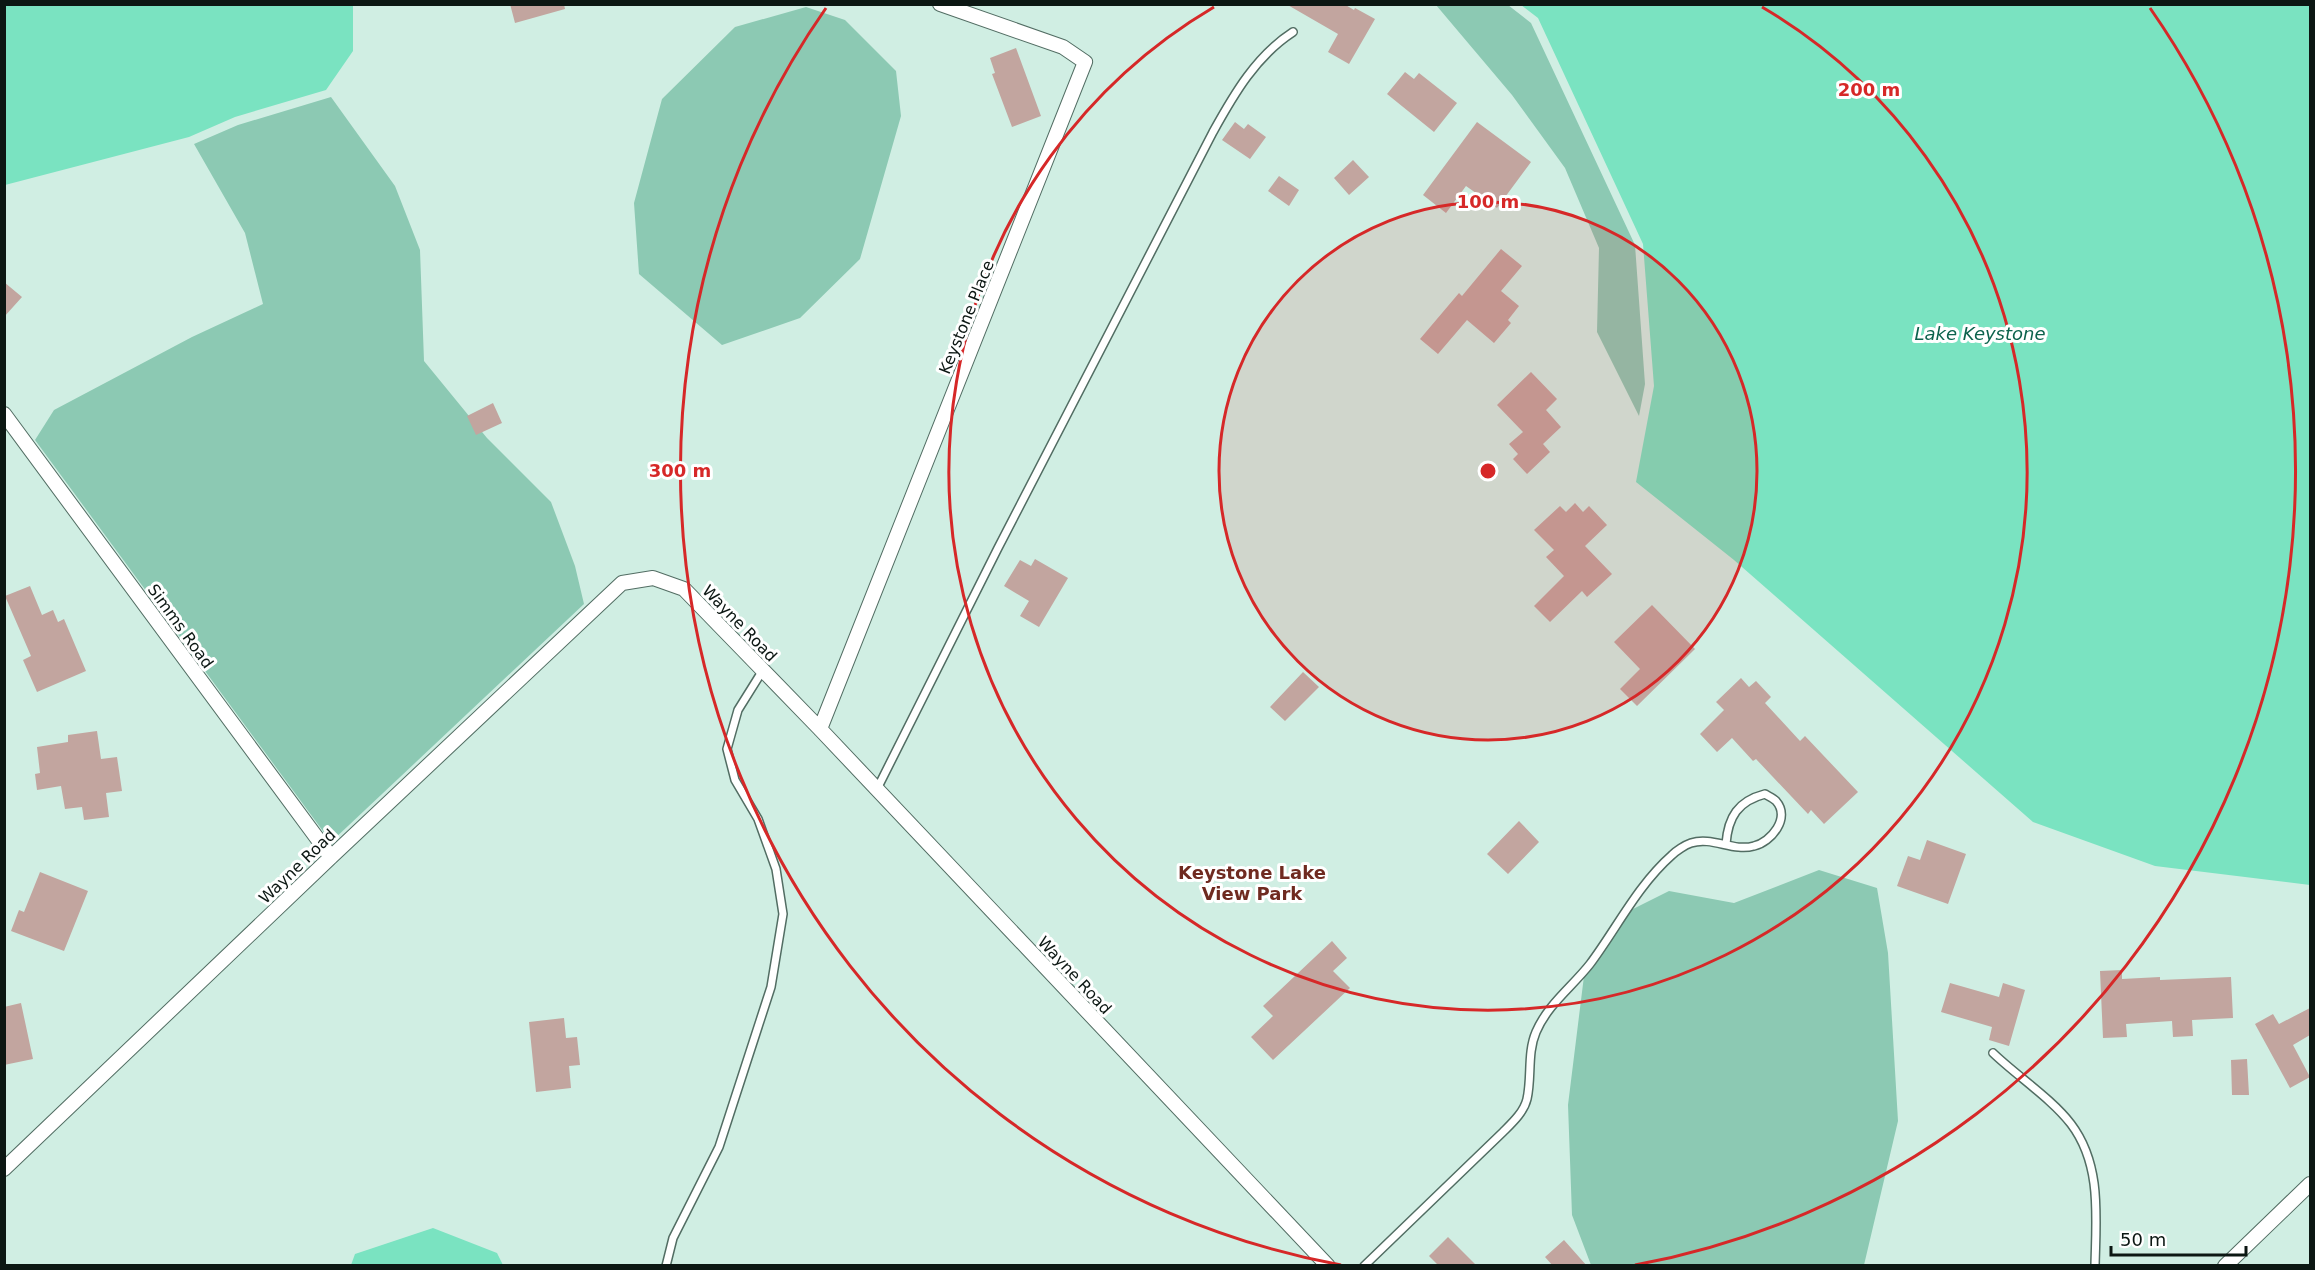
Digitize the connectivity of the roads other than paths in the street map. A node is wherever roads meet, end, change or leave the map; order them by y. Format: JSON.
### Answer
{"nodes":[{"id":1,"x":940,"y":4,"type":"edge"},
{"id":2,"x":1293,"y":32,"type":"dead end"},
{"id":3,"x":4,"y":414,"type":"edge"},
{"id":4,"x":763,"y":670,"type":"junction"},
{"id":5,"x":820,"y":729,"type":"junction"},
{"id":6,"x":877,"y":789,"type":"junction"},
{"id":7,"x":1726,"y":844,"type":"junction"},
{"id":8,"x":331,"y":857,"type":"junction"},
{"id":9,"x":1993,"y":1053,"type":"dead end"},
{"id":10,"x":4,"y":1169,"type":"edge"},
{"id":11,"x":2310,"y":1184,"type":"edge"},
{"id":12,"x":666,"y":1266,"type":"edge"},
{"id":13,"x":1328,"y":1266,"type":"edge"},
{"id":14,"x":1364,"y":1266,"type":"edge"},
{"id":15,"x":2095,"y":1266,"type":"edge"},
{"id":16,"x":2224,"y":1266,"type":"edge"}],
"edges":[{"from":1,"to":5,"type":"street","name":"Keystone Place"},
{"from":2,"to":6,"type":"lane"},
{"from":3,"to":8,"type":"street","name":"Simms Road"},
{"from":4,"to":5,"type":"street","name":"Wayne Road"},
{"from":4,"to":8,"type":"street","name":"Wayne Road"},
{"from":4,"to":12,"type":"lane"},
{"from":5,"to":6,"type":"street","name":"Wayne Road"},
{"from":6,"to":13,"type":"street","name":"Wayne Road"},
{"from":7,"to":7,"type":"lane"},
{"from":7,"to":14,"type":"lane"},
{"from":8,"to":10,"type":"street","name":"Wayne Road"},
{"from":9,"to":15,"type":"lane"},
{"from":11,"to":16,"type":"street"}]}
